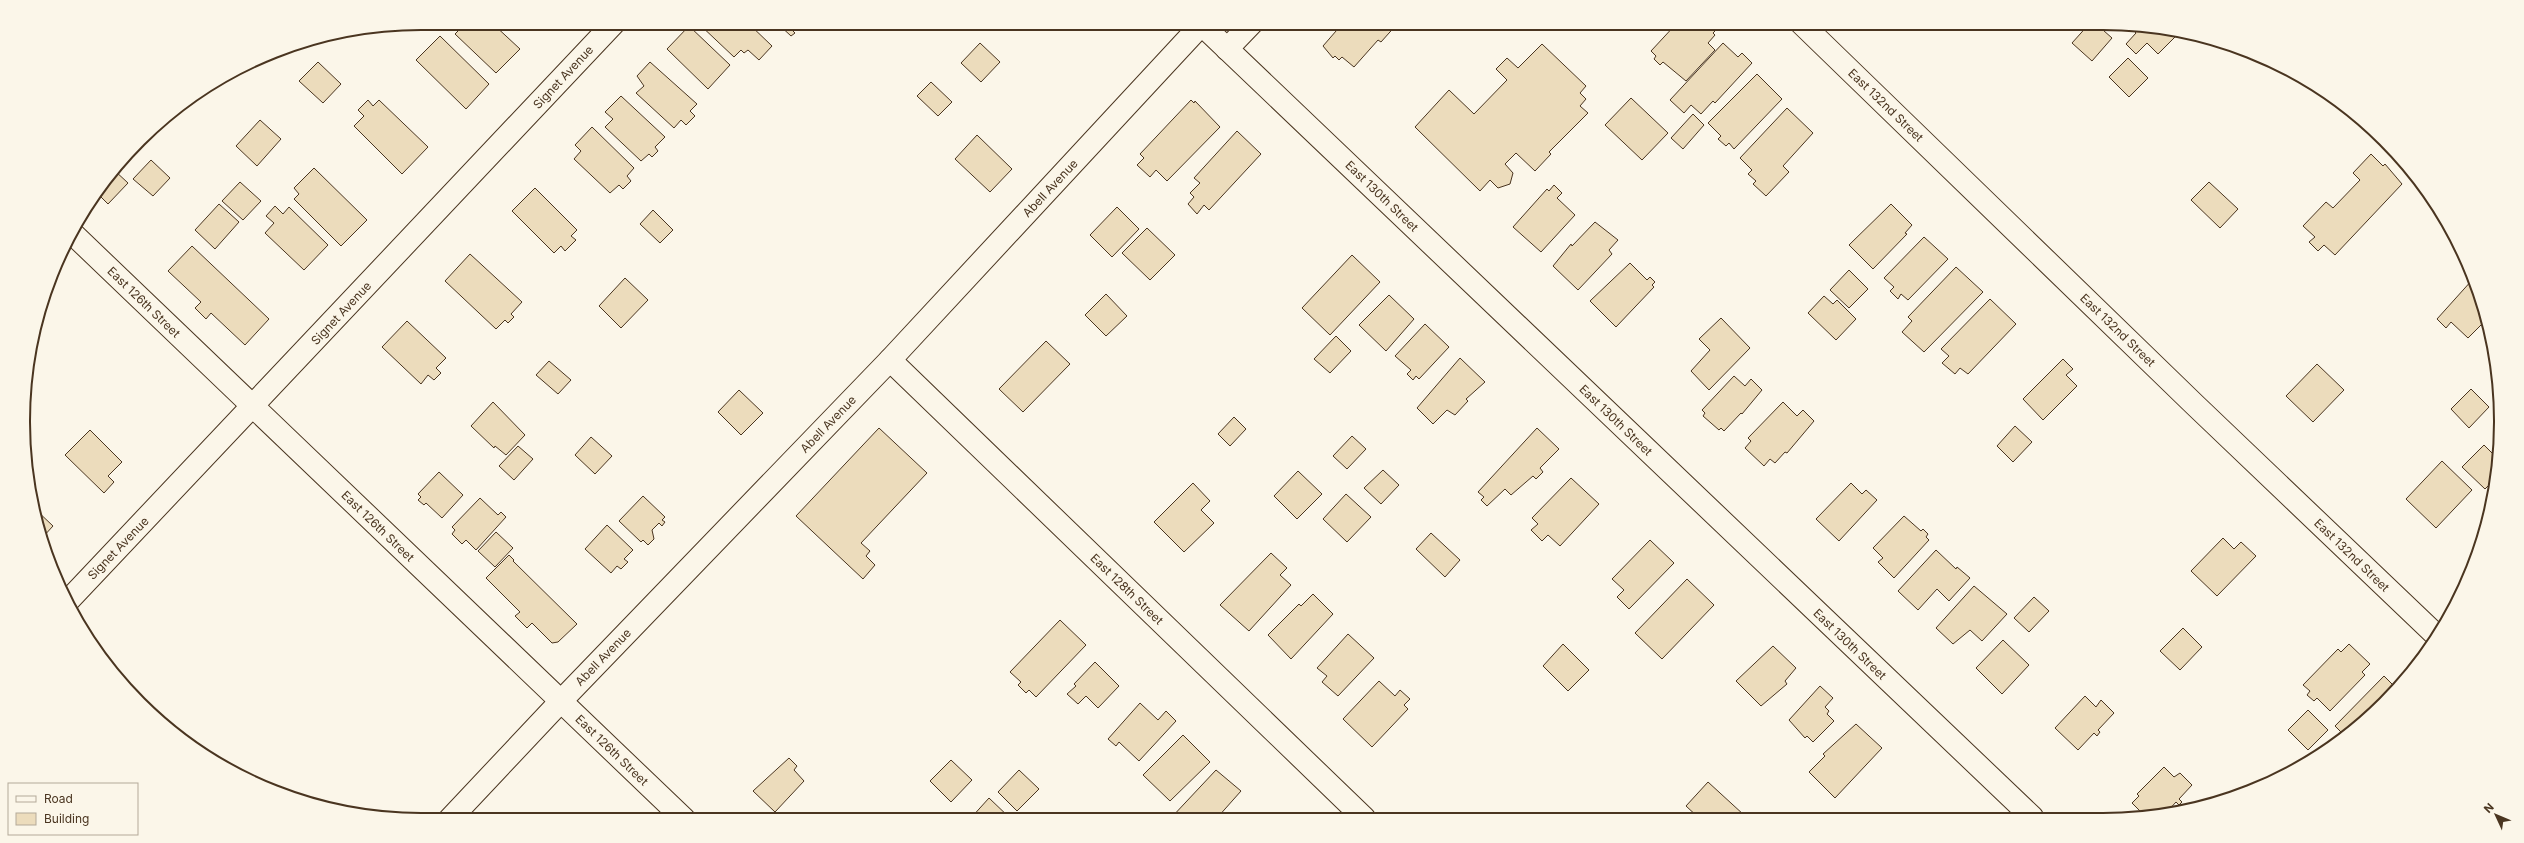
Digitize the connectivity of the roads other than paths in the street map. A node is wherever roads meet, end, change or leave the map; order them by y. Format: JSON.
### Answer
{"nodes":[{"id":1,"x":607,"y":30,"type":"edge"},
{"id":2,"x":1195,"y":30,"type":"edge"},
{"id":3,"x":1207,"y":30,"type":"edge"},
{"id":4,"x":1245,"y":30,"type":"edge"},
{"id":5,"x":1808,"y":30,"type":"edge"},
{"id":6,"x":1227,"y":49,"type":"junction"},
{"id":7,"x":76,"y":237,"type":"edge"},
{"id":8,"x":890,"y":360,"type":"junction"},
{"id":9,"x":252,"y":407,"type":"junction"},
{"id":10,"x":71,"y":597,"type":"edge"},
{"id":11,"x":2433,"y":632,"type":"edge"},
{"id":12,"x":561,"y":700,"type":"junction"},
{"id":13,"x":456,"y":813,"type":"edge"},
{"id":14,"x":677,"y":813,"type":"edge"},
{"id":15,"x":1359,"y":813,"type":"edge"},
{"id":16,"x":2028,"y":813,"type":"edge"}],
"edges":[{"from":1,"to":9,"type":"street","name":"Signet Avenue"},
{"from":2,"to":8,"type":"street","name":"Abell Avenue"},
{"from":3,"to":6,"type":"street","name":"East 130th Street"},
{"from":4,"to":6,"type":"street"},
{"from":5,"to":11,"type":"street","name":"East 132nd Street"},
{"from":6,"to":16,"type":"street","name":"East 130th Street"},
{"from":7,"to":9,"type":"street","name":"East 126th Street"},
{"from":8,"to":12,"type":"street","name":"Abell Avenue"},
{"from":8,"to":15,"type":"street","name":"East 128th Street"},
{"from":9,"to":10,"type":"street","name":"Signet Avenue"},
{"from":9,"to":12,"type":"street","name":"East 126th Street"},
{"from":12,"to":13,"type":"street","name":"Abell Avenue"},
{"from":12,"to":14,"type":"street","name":"East 126th Street"}]}
